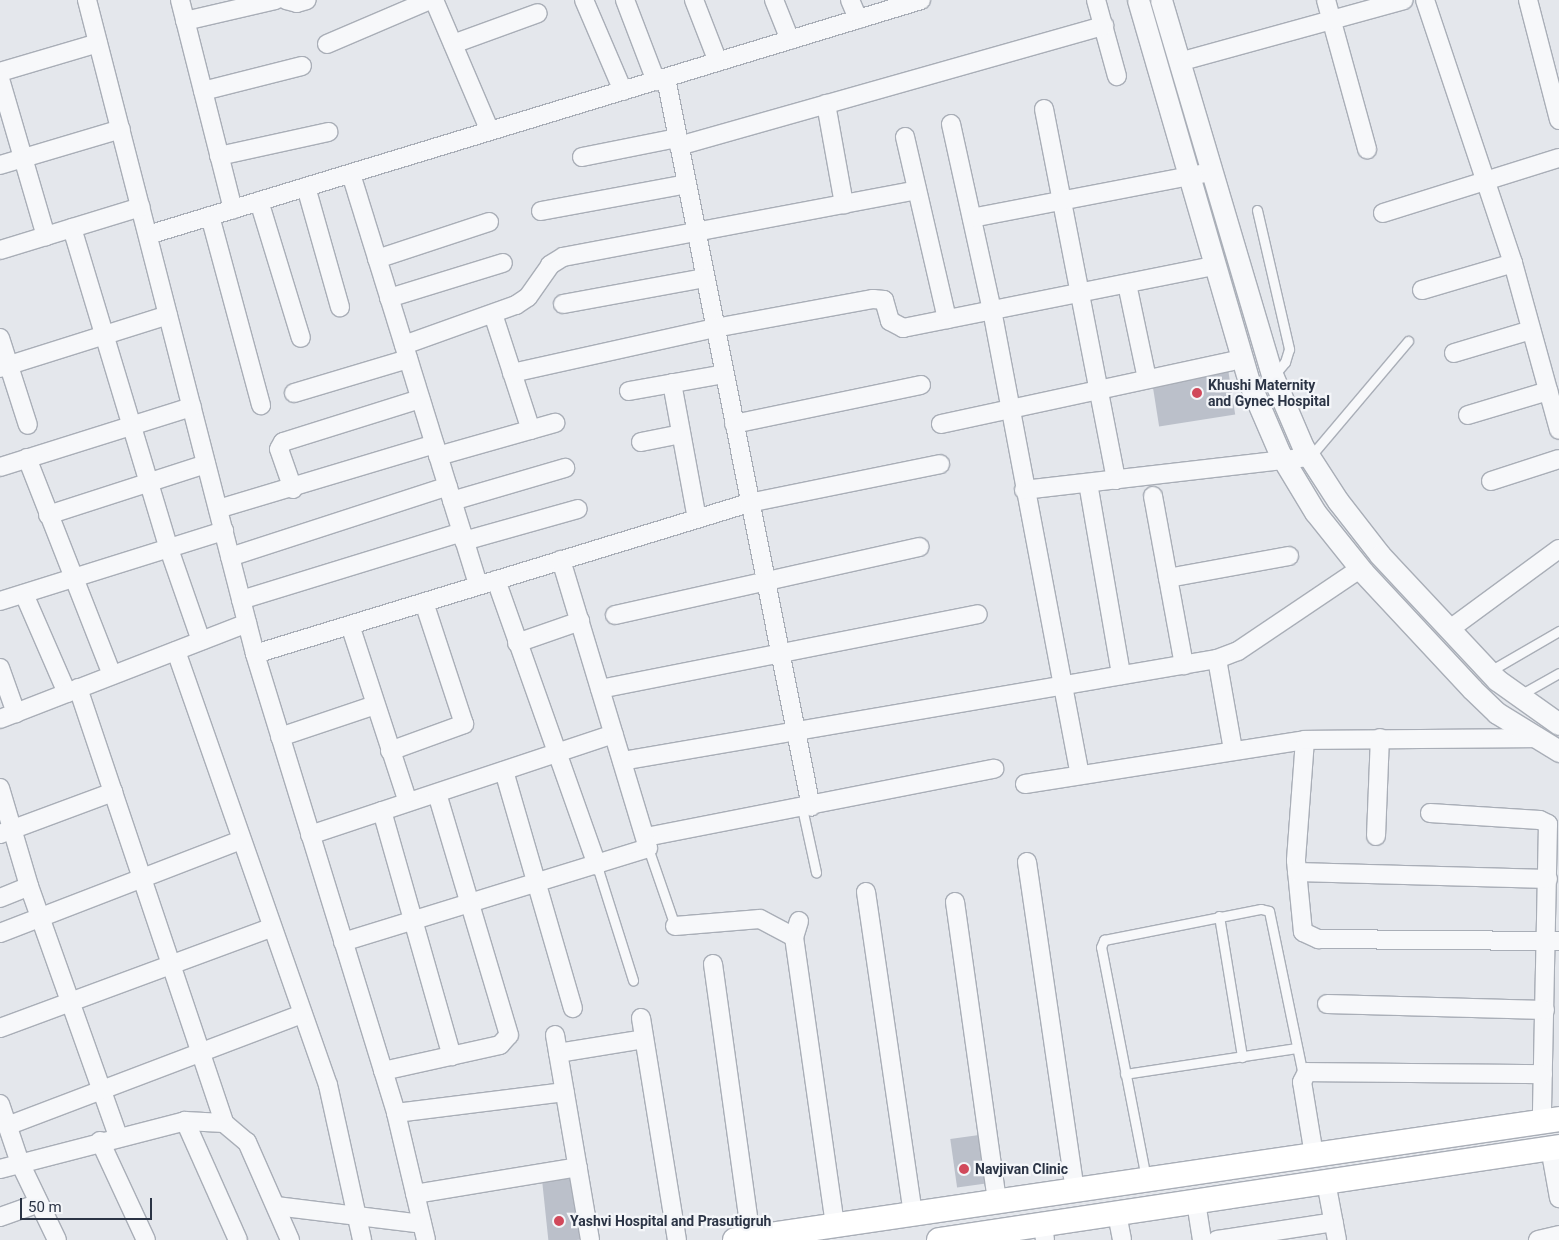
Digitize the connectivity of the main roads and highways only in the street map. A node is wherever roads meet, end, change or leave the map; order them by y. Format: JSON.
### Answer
{"nodes":[{"id":1,"x":1551,"y":1121,"type":"edge"},
{"id":2,"x":1555,"y":1148,"type":"edge"},
{"id":3,"x":1044,"y":1232,"type":"edge"},
{"id":4,"x":966,"y":1238,"type":"edge"},
{"id":5,"x":743,"y":1239,"type":"edge"},
{"id":6,"x":939,"y":1240,"type":"edge"}],
"edges":[{"from":1,"to":5,"type":"main road"},
{"from":2,"to":3,"type":"main road"},
{"from":3,"to":4,"type":"main road"},
{"from":4,"to":6,"type":"main road"}]}
